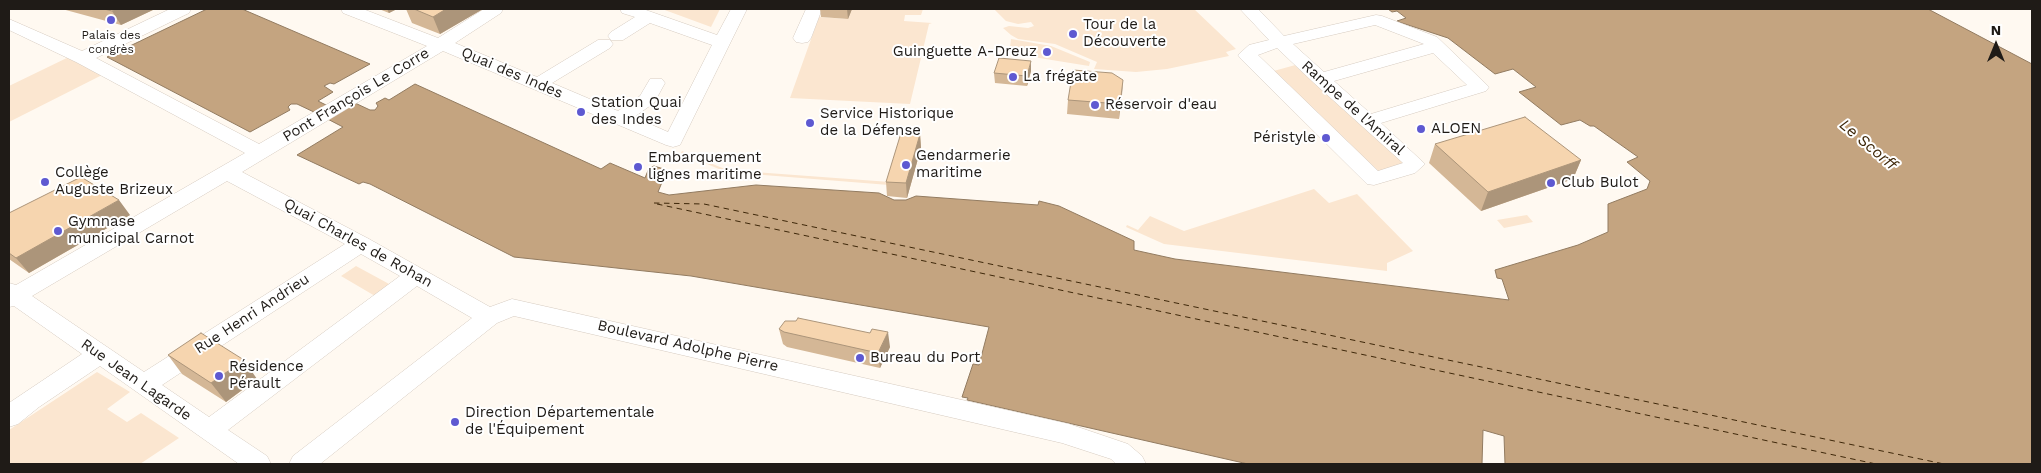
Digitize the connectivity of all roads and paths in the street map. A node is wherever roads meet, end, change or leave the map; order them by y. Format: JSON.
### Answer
{"nodes":[{"id":1,"x":183,"y":9,"type":"edge"},
{"id":2,"x":349,"y":9,"type":"edge"},
{"id":3,"x":495,"y":9,"type":"edge"},
{"id":4,"x":628,"y":9,"type":"edge"},
{"id":5,"x":739,"y":9,"type":"edge"},
{"id":6,"x":814,"y":9,"type":"edge"},
{"id":7,"x":1248,"y":9,"type":"edge"},
{"id":8,"x":649,"y":16,"type":"junction"},
{"id":9,"x":9,"y":24,"type":"edge"},
{"id":10,"x":802,"y":38,"type":"dead end"},
{"id":11,"x":1280,"y":42,"type":"junction"},
{"id":12,"x":722,"y":43,"type":"junction"},
{"id":13,"x":440,"y":45,"type":"junction"},
{"id":14,"x":1437,"y":46,"type":"junction"},
{"id":15,"x":82,"y":58,"type":"junction"},
{"id":16,"x":1320,"y":79,"type":"junction"},
{"id":17,"x":656,"y":83,"type":"dead end"},
{"id":18,"x":538,"y":84,"type":"junction"},
{"id":19,"x":618,"y":119,"type":"junction"},
{"id":20,"x":1367,"y":121,"type":"junction"},
{"id":21,"x":265,"y":149,"type":"junction"},
{"id":22,"x":226,"y":172,"type":"junction"},
{"id":23,"x":361,"y":244,"type":"junction"},
{"id":24,"x":416,"y":275,"type":"junction"},
{"id":25,"x":11,"y":295,"type":"edge"},
{"id":26,"x":488,"y":317,"type":"junction"},
{"id":27,"x":100,"y":354,"type":"junction"},
{"id":28,"x":144,"y":385,"type":"junction"},
{"id":29,"x":9,"y":417,"type":"edge"},
{"id":30,"x":208,"y":430,"type":"junction"},
{"id":31,"x":1126,"y":458,"type":"edge"},
{"id":32,"x":258,"y":464,"type":"edge"},
{"id":33,"x":302,"y":464,"type":"edge"}],
"edges":[{"from":1,"to":15,"type":"street"},
{"from":2,"to":13,"type":"street","name":"Quai des Indes"},
{"from":3,"to":13,"type":"street","name":"Pont François Le Corre"},
{"from":4,"to":8,"type":"street"},
{"from":5,"to":12,"type":"street"},
{"from":6,"to":10,"type":"street"},
{"from":7,"to":11,"type":"street","name":"Rampe de l'Amiral"},
{"from":8,"to":12,"type":"street"},
{"from":8,"to":18,"type":"street"},
{"from":9,"to":15,"type":"street"},
{"from":11,"to":14,"type":"street"},
{"from":11,"to":16,"type":"street","name":"Rampe de l'Amiral"},
{"from":11,"to":20,"type":"street","name":"Rampe de l'Amiral"},
{"from":12,"to":19,"type":"street","name":"Quai des Indes"},
{"from":13,"to":18,"type":"street","name":"Quai des Indes"},
{"from":13,"to":21,"type":"street","name":"Pont François Le Corre"},
{"from":14,"to":16,"type":"street"},
{"from":14,"to":20,"type":"street"},
{"from":15,"to":21,"type":"street"},
{"from":16,"to":20,"type":"street","name":"Rampe de l'Amiral"},
{"from":17,"to":19,"type":"street"},
{"from":18,"to":19,"type":"street","name":"Quai des Indes"},
{"from":21,"to":22,"type":"street","name":"Pont François Le Corre"},
{"from":22,"to":23,"type":"street","name":"Quai Charles de Rohan"},
{"from":22,"to":25,"type":"street","name":"Pont François Le Corre"},
{"from":23,"to":24,"type":"street","name":"Quai Charles de Rohan"},
{"from":23,"to":28,"type":"street","name":"Rue Henri Andrieu"},
{"from":24,"to":26,"type":"street","name":"Quai Charles de Rohan"},
{"from":24,"to":30,"type":"street"},
{"from":25,"to":27,"type":"street","name":"Rue Jean Lagarde"},
{"from":26,"to":31,"type":"street","name":"Boulevard Adolphe Pierre"},
{"from":26,"to":33,"type":"street","name":"Boulevard Adolphe Pierre"},
{"from":27,"to":28,"type":"street","name":"Rue Jean Lagarde"},
{"from":27,"to":29,"type":"street"},
{"from":28,"to":30,"type":"street","name":"Rue Jean Lagarde"},
{"from":30,"to":32,"type":"street","name":"Rue Jean Lagarde"}]}
